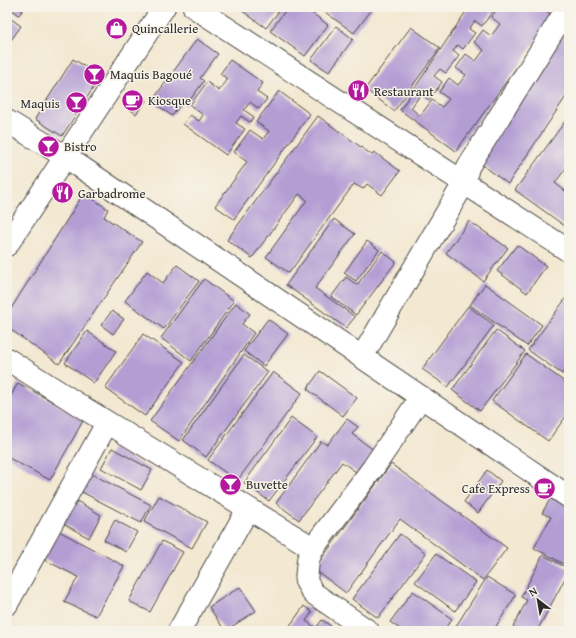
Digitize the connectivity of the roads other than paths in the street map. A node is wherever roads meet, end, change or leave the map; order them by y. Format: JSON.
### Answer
{"nodes":[{"id":1,"x":164,"y":7,"type":"edge"},
{"id":2,"x":194,"y":7,"type":"edge"},
{"id":3,"x":568,"y":7,"type":"edge"},
{"id":4,"x":7,"y":120,"type":"edge"},
{"id":5,"x":66,"y":157,"type":"junction"},
{"id":6,"x":464,"y":183,"type":"junction"},
{"id":7,"x":7,"y":245,"type":"edge"},
{"id":8,"x":569,"y":251,"type":"edge"},
{"id":9,"x":362,"y":357,"type":"junction"},
{"id":10,"x":7,"y":359,"type":"edge"},
{"id":11,"x":421,"y":397,"type":"junction"},
{"id":12,"x":107,"y":423,"type":"junction"},
{"id":13,"x":569,"y":496,"type":"edge"},
{"id":14,"x":248,"y":509,"type":"junction"},
{"id":15,"x":313,"y":548,"type":"junction"},
{"id":16,"x":7,"y":604,"type":"edge"},
{"id":17,"x":179,"y":631,"type":"edge"},
{"id":18,"x":368,"y":631,"type":"edge"}],
"edges":[{"from":1,"to":5,"type":"street"},
{"from":2,"to":6,"type":"street"},
{"from":3,"to":6,"type":"street"},
{"from":4,"to":5,"type":"street"},
{"from":5,"to":7,"type":"street"},
{"from":5,"to":9,"type":"street"},
{"from":6,"to":8,"type":"street"},
{"from":6,"to":9,"type":"street"},
{"from":9,"to":11,"type":"street"},
{"from":10,"to":12,"type":"street"},
{"from":11,"to":13,"type":"street"},
{"from":11,"to":15,"type":"street"},
{"from":12,"to":14,"type":"street"},
{"from":12,"to":16,"type":"street"},
{"from":14,"to":15,"type":"street"},
{"from":14,"to":17,"type":"street"},
{"from":15,"to":18,"type":"street"}]}
